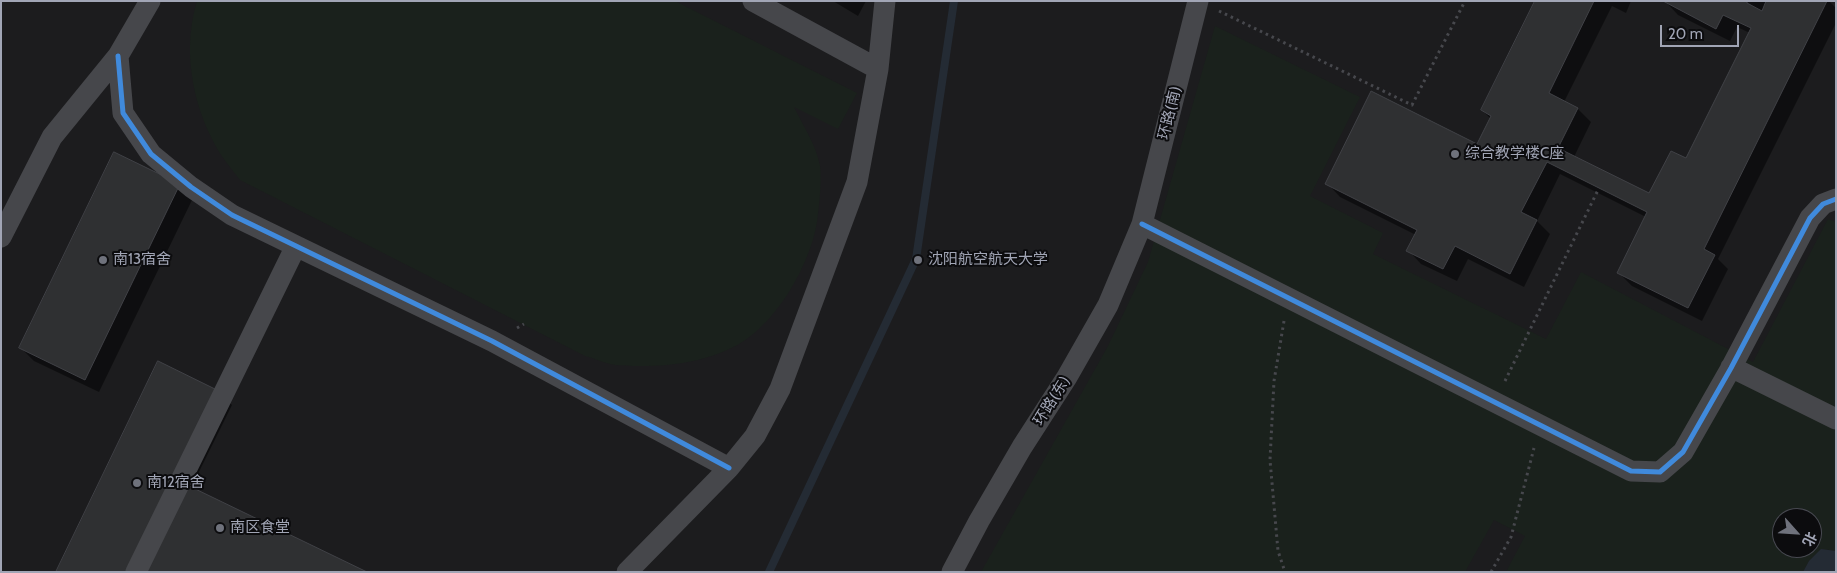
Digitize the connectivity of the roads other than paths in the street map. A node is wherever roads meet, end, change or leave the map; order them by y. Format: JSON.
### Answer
{"nodes":[{"id":1,"x":150,"y":1,"type":"edge"},
{"id":2,"x":753,"y":1,"type":"edge"},
{"id":3,"x":885,"y":1,"type":"edge"},
{"id":4,"x":1208,"y":6,"type":"edge"},
{"id":5,"x":118,"y":56,"type":"junction"},
{"id":6,"x":878,"y":69,"type":"junction"},
{"id":7,"x":1836,"y":199,"type":"edge"},
{"id":8,"x":1142,"y":224,"type":"junction"},
{"id":9,"x":1,"y":237,"type":"edge"},
{"id":10,"x":296,"y":246,"type":"junction"},
{"id":11,"x":1731,"y":367,"type":"junction"},
{"id":12,"x":1836,"y":419,"type":"edge"},
{"id":13,"x":729,"y":468,"type":"junction"},
{"id":14,"x":136,"y":572,"type":"edge"},
{"id":15,"x":627,"y":572,"type":"edge"},
{"id":16,"x":952,"y":572,"type":"edge"}],
"edges":[{"from":1,"to":5,"type":"street"},
{"from":2,"to":6,"type":"street"},
{"from":3,"to":6,"type":"street"},
{"from":4,"to":8,"type":"street","name":"环路(南)"},
{"from":5,"to":9,"type":"street"},
{"from":5,"to":10,"type":"street"},
{"from":6,"to":13,"type":"street"},
{"from":7,"to":11,"type":"street"},
{"from":8,"to":11,"type":"street"},
{"from":8,"to":16,"type":"street","name":"环路(东)"},
{"from":10,"to":13,"type":"street"},
{"from":10,"to":14,"type":"street"},
{"from":11,"to":12,"type":"street"},
{"from":13,"to":15,"type":"street"}]}
